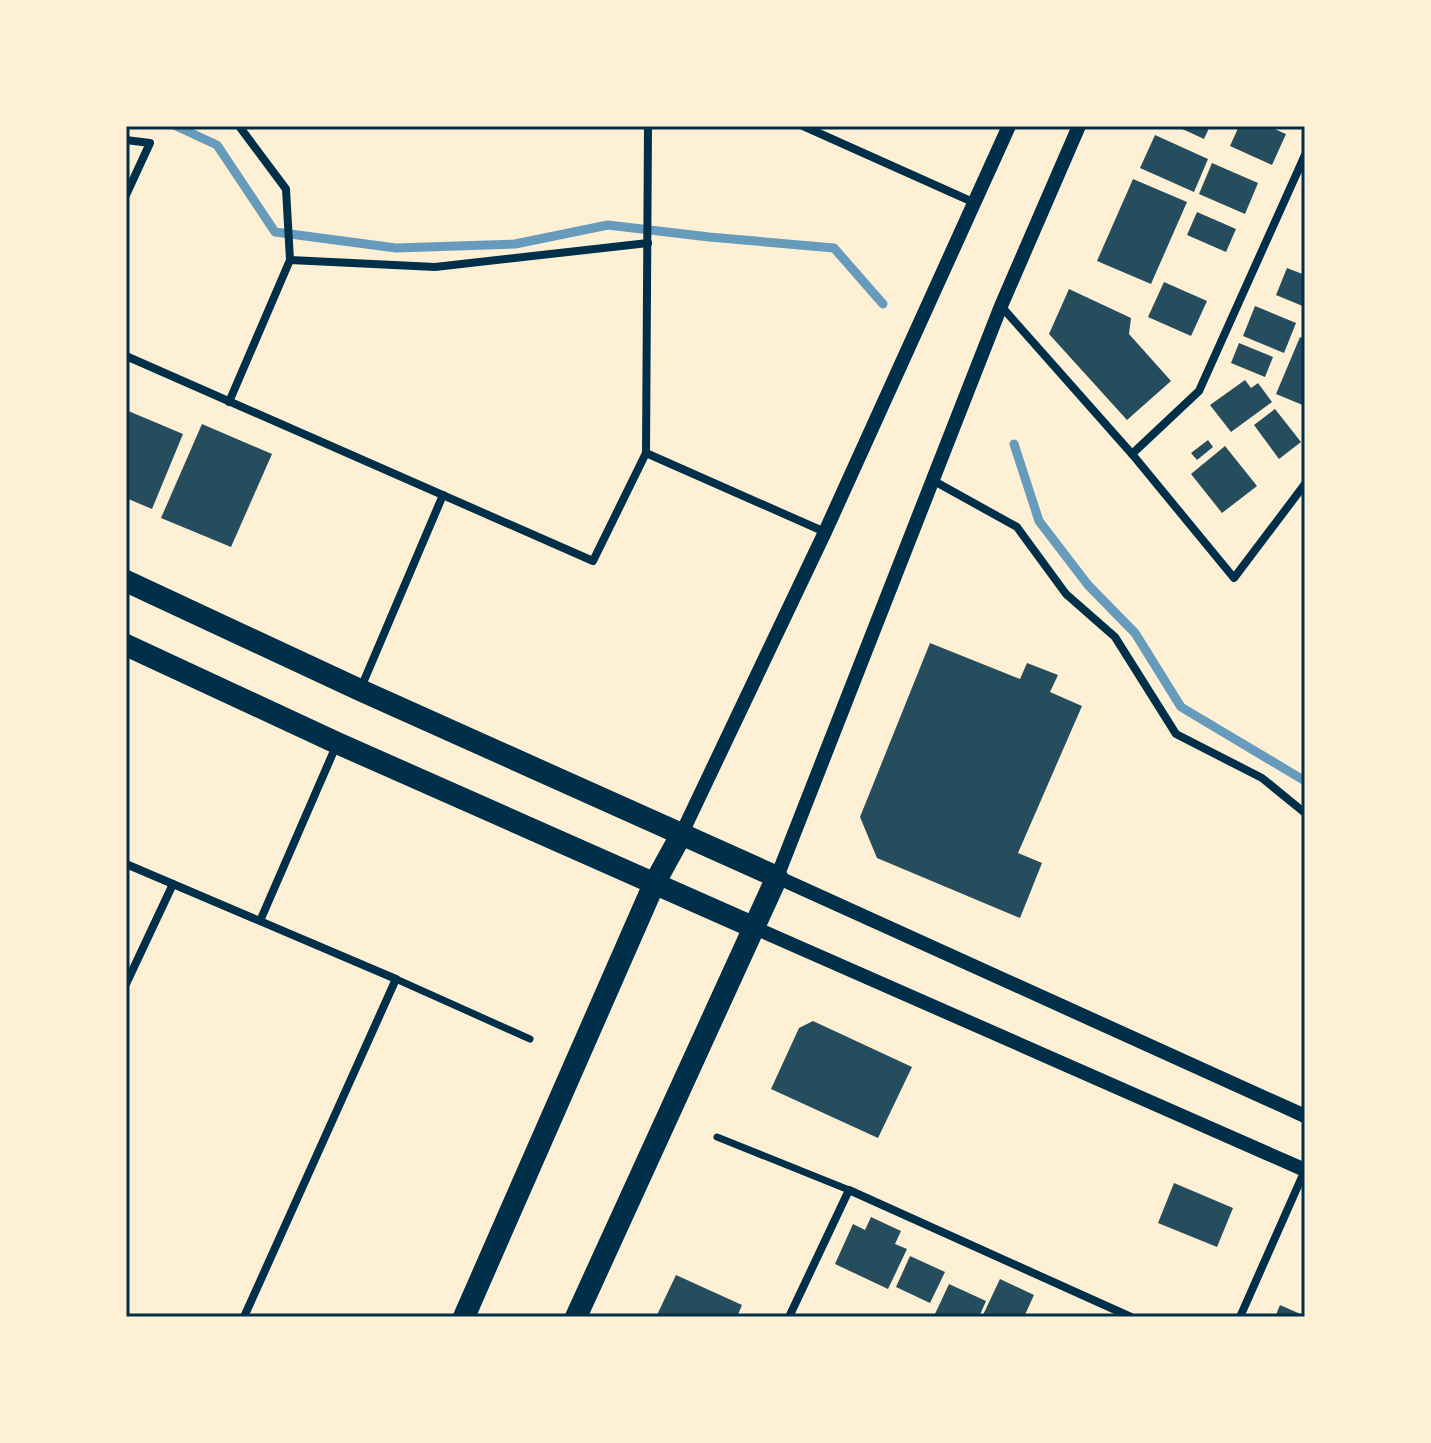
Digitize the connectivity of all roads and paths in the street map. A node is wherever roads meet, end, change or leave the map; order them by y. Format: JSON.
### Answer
{"nodes":[{"id":1,"x":239,"y":126,"type":"edge"},
{"id":2,"x":648,"y":126,"type":"edge"},
{"id":3,"x":803,"y":126,"type":"edge"},
{"id":4,"x":1009,"y":126,"type":"edge"},
{"id":5,"x":1079,"y":126,"type":"edge"},
{"id":6,"x":126,"y":140,"type":"edge"},
{"id":7,"x":1305,"y":155,"type":"edge"},
{"id":8,"x":126,"y":195,"type":"edge"},
{"id":9,"x":975,"y":203,"type":"junction"},
{"id":10,"x":648,"y":243,"type":"junction"},
{"id":11,"x":290,"y":260,"type":"junction"},
{"id":12,"x":1001,"y":306,"type":"junction"},
{"id":13,"x":126,"y":356,"type":"edge"},
{"id":14,"x":229,"y":402,"type":"junction"},
{"id":15,"x":646,"y":453,"type":"junction"},
{"id":16,"x":1132,"y":454,"type":"junction"},
{"id":17,"x":934,"y":481,"type":"junction"},
{"id":18,"x":1305,"y":484,"type":"edge"},
{"id":19,"x":443,"y":495,"type":"junction"},
{"id":20,"x":825,"y":532,"type":"junction"},
{"id":21,"x":126,"y":581,"type":"edge"},
{"id":22,"x":126,"y":645,"type":"edge"},
{"id":23,"x":360,"y":690,"type":"junction"},
{"id":24,"x":337,"y":743,"type":"junction"},
{"id":25,"x":1305,"y":813,"type":"edge"},
{"id":26,"x":681,"y":835,"type":"junction"},
{"id":27,"x":126,"y":864,"type":"edge"},
{"id":28,"x":777,"y":877,"type":"junction"},
{"id":29,"x":173,"y":884,"type":"junction"},
{"id":30,"x":654,"y":884,"type":"junction"},
{"id":31,"x":260,"y":921,"type":"junction"},
{"id":32,"x":755,"y":928,"type":"junction"},
{"id":33,"x":396,"y":979,"type":"junction"},
{"id":34,"x":126,"y":984,"type":"edge"},
{"id":35,"x":530,"y":1039,"type":"dead end"},
{"id":36,"x":1305,"y":1116,"type":"edge"},
{"id":37,"x":717,"y":1137,"type":"dead end"},
{"id":38,"x":1305,"y":1170,"type":"edge"},
{"id":39,"x":849,"y":1190,"type":"junction"},
{"id":40,"x":244,"y":1317,"type":"edge"},
{"id":41,"x":464,"y":1317,"type":"edge"},
{"id":42,"x":576,"y":1317,"type":"edge"},
{"id":43,"x":789,"y":1317,"type":"edge"},
{"id":44,"x":1131,"y":1317,"type":"edge"},
{"id":45,"x":1240,"y":1317,"type":"edge"}],
"edges":[{"from":1,"to":11,"type":"street"},
{"from":2,"to":10,"type":"street"},
{"from":3,"to":9,"type":"street"},
{"from":4,"to":9,"type":"street"},
{"from":5,"to":12,"type":"street"},
{"from":6,"to":8,"type":"street"},
{"from":7,"to":16,"type":"street"},
{"from":9,"to":20,"type":"street"},
{"from":10,"to":11,"type":"street"},
{"from":10,"to":15,"type":"street"},
{"from":11,"to":14,"type":"street"},
{"from":12,"to":16,"type":"street"},
{"from":12,"to":17,"type":"street"},
{"from":13,"to":14,"type":"street"},
{"from":14,"to":19,"type":"street"},
{"from":15,"to":19,"type":"street"},
{"from":15,"to":20,"type":"street"},
{"from":16,"to":18,"type":"street"},
{"from":17,"to":25,"type":"street"},
{"from":17,"to":28,"type":"street"},
{"from":19,"to":23,"type":"street"},
{"from":20,"to":26,"type":"street"},
{"from":21,"to":23,"type":"highway"},
{"from":22,"to":24,"type":"highway"},
{"from":23,"to":26,"type":"highway"},
{"from":24,"to":30,"type":"highway"},
{"from":24,"to":31,"type":"street"},
{"from":26,"to":28,"type":"highway"},
{"from":26,"to":30,"type":"highway"},
{"from":27,"to":29,"type":"street"},
{"from":28,"to":32,"type":"highway"},
{"from":28,"to":36,"type":"street"},
{"from":29,"to":31,"type":"street"},
{"from":29,"to":34,"type":"street"},
{"from":30,"to":32,"type":"highway"},
{"from":30,"to":41,"type":"highway"},
{"from":31,"to":33,"type":"street"},
{"from":32,"to":38,"type":"street"},
{"from":32,"to":42,"type":"highway"},
{"from":33,"to":35,"type":"street"},
{"from":33,"to":40,"type":"street"},
{"from":37,"to":39,"type":"street"},
{"from":38,"to":45,"type":"street"},
{"from":39,"to":43,"type":"street"},
{"from":39,"to":44,"type":"street"}]}
